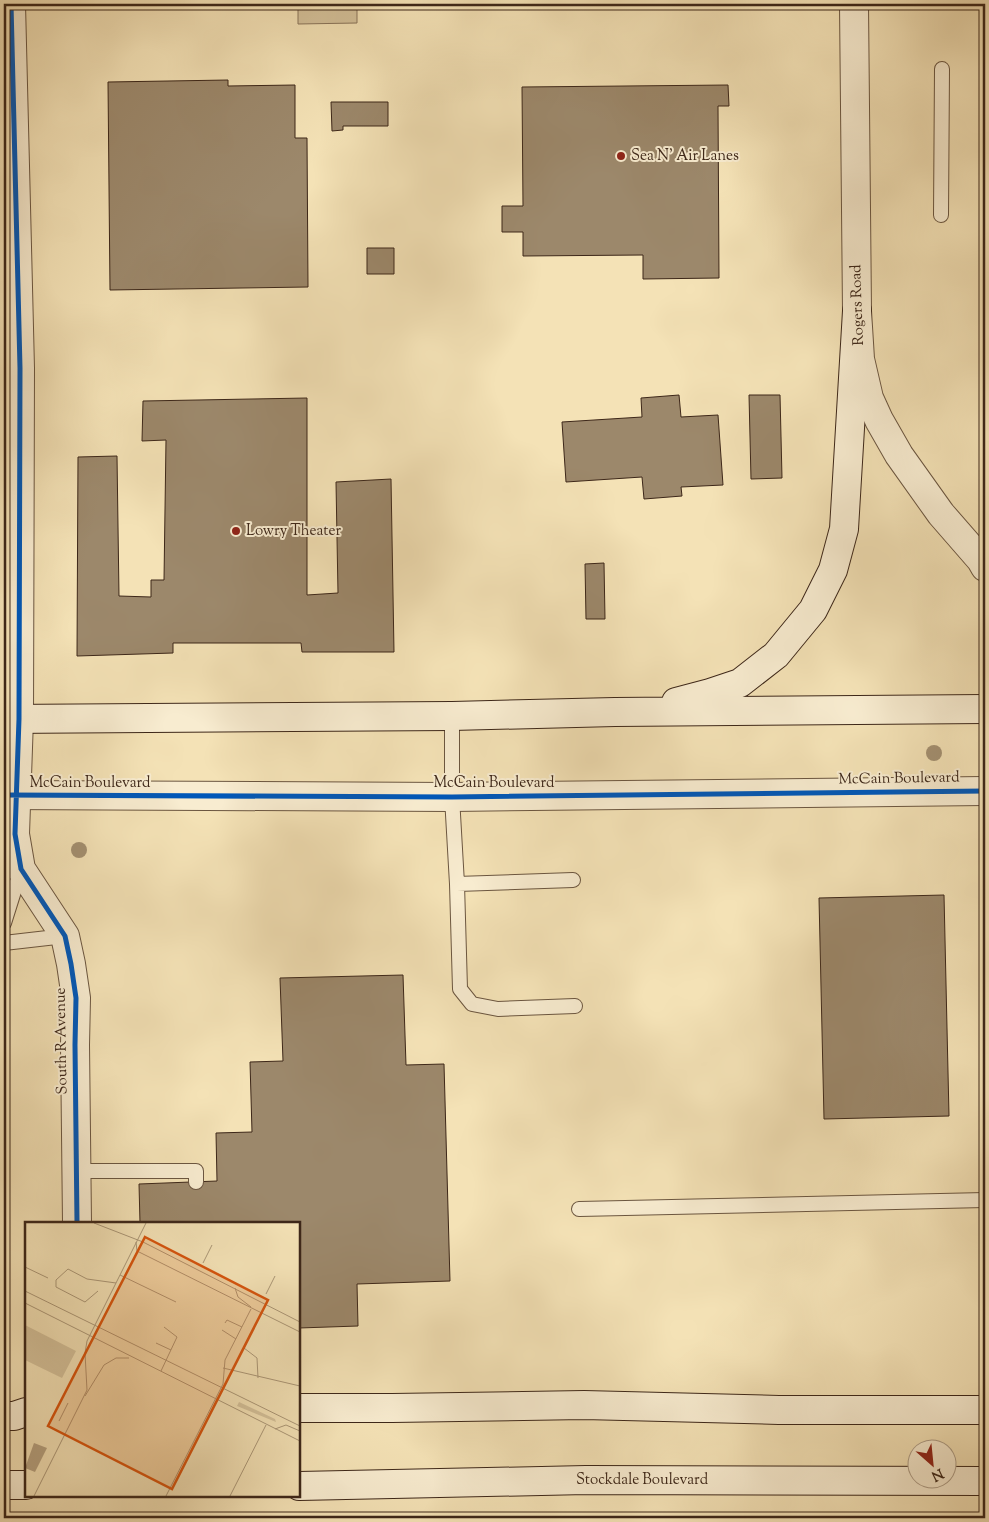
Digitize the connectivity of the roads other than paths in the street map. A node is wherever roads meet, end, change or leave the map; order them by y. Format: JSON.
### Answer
{"nodes":[{"id":1,"x":11,"y":4,"type":"edge"},
{"id":2,"x":854,"y":4,"type":"edge"},
{"id":3,"x":942,"y":69,"type":"dead end"},
{"id":4,"x":941,"y":215,"type":"dead end"},
{"id":5,"x":857,"y":311,"type":"junction"},
{"id":6,"x":985,"y":567,"type":"edge"},
{"id":7,"x":985,"y":709,"type":"edge"},
{"id":8,"x":615,"y":712,"type":"junction"},
{"id":9,"x":452,"y":716,"type":"junction"},
{"id":10,"x":11,"y":719,"type":"edge"},
{"id":11,"x":985,"y":790,"type":"edge"},
{"id":12,"x":11,"y":795,"type":"edge"},
{"id":13,"x":452,"y":796,"type":"junction"},
{"id":14,"x":21,"y":869,"type":"junction"},
{"id":15,"x":573,"y":880,"type":"dead end"},
{"id":16,"x":457,"y":884,"type":"junction"},
{"id":17,"x":4,"y":923,"type":"edge"},
{"id":18,"x":65,"y":936,"type":"junction"},
{"id":19,"x":4,"y":943,"type":"edge"},
{"id":20,"x":575,"y":1006,"type":"dead end"},
{"id":21,"x":76,"y":1170,"type":"junction"},
{"id":22,"x":196,"y":1182,"type":"dead end"},
{"id":23,"x":985,"y":1200,"type":"edge"},
{"id":24,"x":580,"y":1208,"type":"dead end"},
{"id":25,"x":77,"y":1222,"type":"edge"},
{"id":26,"x":300,"y":1408,"type":"edge"},
{"id":27,"x":985,"y":1410,"type":"edge"},
{"id":28,"x":25,"y":1412,"type":"edge"},
{"id":29,"x":4,"y":1416,"type":"edge"},
{"id":30,"x":985,"y":1481,"type":"edge"},
{"id":31,"x":4,"y":1485,"type":"edge"},
{"id":32,"x":25,"y":1485,"type":"edge"},
{"id":33,"x":300,"y":1486,"type":"edge"}],
"edges":[{"from":1,"to":10,"type":"main road","name":"South R Avenue"},
{"from":2,"to":5,"type":"main road","name":"Rogers Road"},
{"from":3,"to":4,"type":"lane"},
{"from":5,"to":6,"type":"main road","name":"Rogers Road"},
{"from":5,"to":8,"type":"main road"},
{"from":7,"to":8,"type":"main road"},
{"from":8,"to":9,"type":"main road"},
{"from":9,"to":10,"type":"main road"},
{"from":9,"to":13,"type":"lane"},
{"from":10,"to":12,"type":"main road","name":"South R Avenue"},
{"from":11,"to":13,"type":"main road","name":"McCain Boulevard"},
{"from":12,"to":13,"type":"main road","name":"McCain Boulevard"},
{"from":12,"to":14,"type":"main road","name":"South R Avenue"},
{"from":13,"to":16,"type":"lane"},
{"from":14,"to":17,"type":"lane"},
{"from":14,"to":18,"type":"main road","name":"South R Avenue"},
{"from":15,"to":16,"type":"lane"},
{"from":16,"to":20,"type":"lane"},
{"from":18,"to":19,"type":"lane"},
{"from":18,"to":21,"type":"main road","name":"South R Avenue"},
{"from":21,"to":22,"type":"lane"},
{"from":21,"to":25,"type":"main road","name":"South R Avenue"},
{"from":23,"to":24,"type":"lane"},
{"from":26,"to":27,"type":"main road"},
{"from":28,"to":29,"type":"main road"},
{"from":30,"to":33,"type":"main road","name":"Stockdale Boulevard"},
{"from":31,"to":32,"type":"main road"}]}
